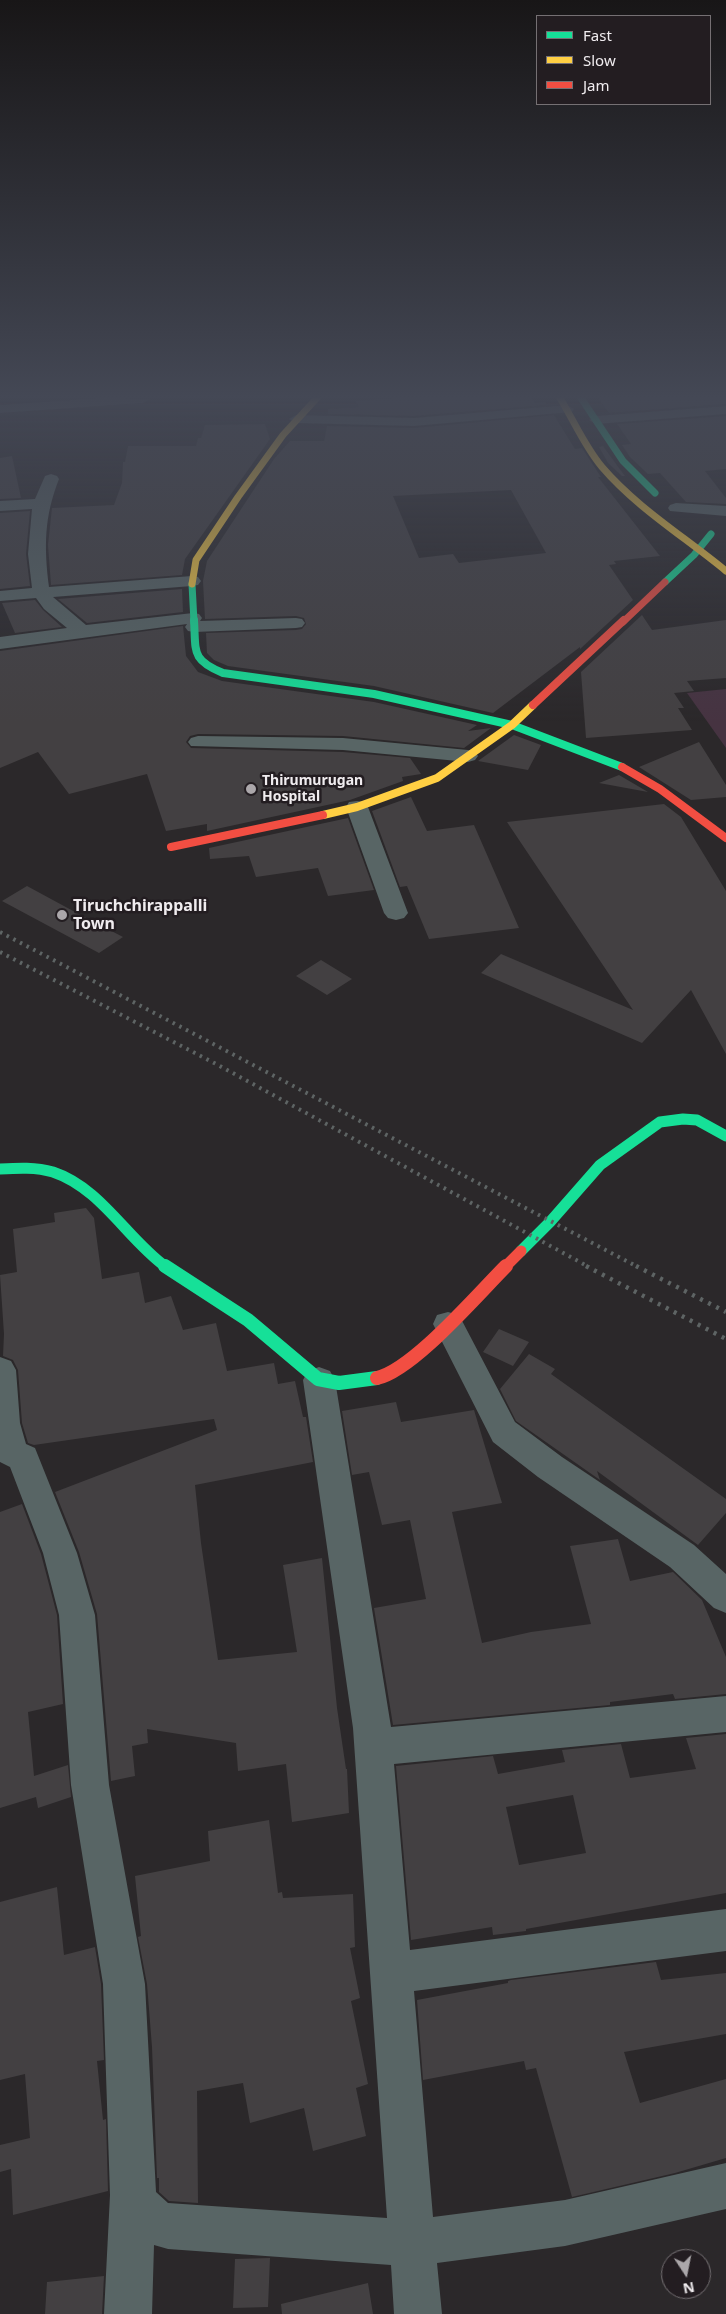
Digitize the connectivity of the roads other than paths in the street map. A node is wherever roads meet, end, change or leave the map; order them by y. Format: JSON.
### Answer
{"nodes":[{"id":1,"x":42,"y":506,"type":"edge"},
{"id":2,"x":233,"y":506,"type":"edge"},
{"id":3,"x":643,"y":506,"type":"edge"},
{"id":4,"x":673,"y":506,"type":"edge"},
{"id":5,"x":676,"y":508,"type":"junction"},
{"id":6,"x":726,"y":511,"type":"edge"},
{"id":7,"x":704,"y":529,"type":"junction"},
{"id":8,"x":720,"y":545,"type":"dead end"},
{"id":9,"x":700,"y":547,"type":"junction"},
{"id":10,"x":726,"y":571,"type":"edge"},
{"id":11,"x":192,"y":581,"type":"junction"},
{"id":12,"x":40,"y":593,"type":"junction"},
{"id":13,"x":0,"y":596,"type":"edge"},
{"id":14,"x":193,"y":623,"type":"junction"},
{"id":15,"x":296,"y":623,"type":"dead end"},
{"id":16,"x":82,"y":631,"type":"junction"},
{"id":17,"x":0,"y":643,"type":"edge"},
{"id":18,"x":512,"y":725,"type":"junction"},
{"id":19,"x":198,"y":742,"type":"dead end"},
{"id":20,"x":468,"y":756,"type":"junction"},
{"id":21,"x":357,"y":806,"type":"junction"},
{"id":22,"x":726,"y":838,"type":"edge"},
{"id":23,"x":171,"y":847,"type":"dead end"},
{"id":24,"x":396,"y":913,"type":"dead end"},
{"id":25,"x":726,"y":1136,"type":"edge"},
{"id":26,"x":0,"y":1169,"type":"edge"},
{"id":27,"x":448,"y":1324,"type":"junction"},
{"id":28,"x":0,"y":1370,"type":"edge"},
{"id":29,"x":320,"y":1380,"type":"junction"},
{"id":30,"x":726,"y":1597,"type":"edge"},
{"id":31,"x":726,"y":1714,"type":"edge"},
{"id":32,"x":373,"y":1747,"type":"junction"},
{"id":33,"x":726,"y":1930,"type":"edge"},
{"id":34,"x":391,"y":1973,"type":"junction"},
{"id":35,"x":726,"y":2186,"type":"edge"},
{"id":36,"x":133,"y":2195,"type":"junction"},
{"id":37,"x":412,"y":2243,"type":"junction"},
{"id":38,"x":128,"y":2314,"type":"edge"},
{"id":39,"x":418,"y":2314,"type":"edge"}],
"edges":[{"from":1,"to":12,"type":"street"},
{"from":2,"to":11,"type":"street"},
{"from":3,"to":9,"type":"street"},
{"from":4,"to":5,"type":"street"},
{"from":5,"to":6,"type":"street"},
{"from":5,"to":7,"type":"street"},
{"from":7,"to":8,"type":"street"},
{"from":7,"to":9,"type":"street"},
{"from":9,"to":10,"type":"street"},
{"from":9,"to":18,"type":"street"},
{"from":11,"to":12,"type":"street"},
{"from":11,"to":14,"type":"street"},
{"from":12,"to":13,"type":"street"},
{"from":12,"to":16,"type":"street"},
{"from":14,"to":15,"type":"street"},
{"from":14,"to":16,"type":"street"},
{"from":14,"to":18,"type":"street"},
{"from":16,"to":17,"type":"street"},
{"from":18,"to":20,"type":"street"},
{"from":18,"to":22,"type":"street"},
{"from":19,"to":20,"type":"street"},
{"from":20,"to":21,"type":"street"},
{"from":21,"to":23,"type":"street"},
{"from":21,"to":24,"type":"street"},
{"from":25,"to":27,"type":"street"},
{"from":26,"to":29,"type":"street"},
{"from":27,"to":29,"type":"street"},
{"from":27,"to":30,"type":"street"},
{"from":28,"to":36,"type":"street"},
{"from":29,"to":32,"type":"street"},
{"from":31,"to":32,"type":"street"},
{"from":32,"to":34,"type":"street"},
{"from":33,"to":34,"type":"street"},
{"from":34,"to":37,"type":"street"},
{"from":35,"to":37,"type":"street"},
{"from":36,"to":37,"type":"street"},
{"from":36,"to":38,"type":"street"},
{"from":37,"to":39,"type":"street"}]}
